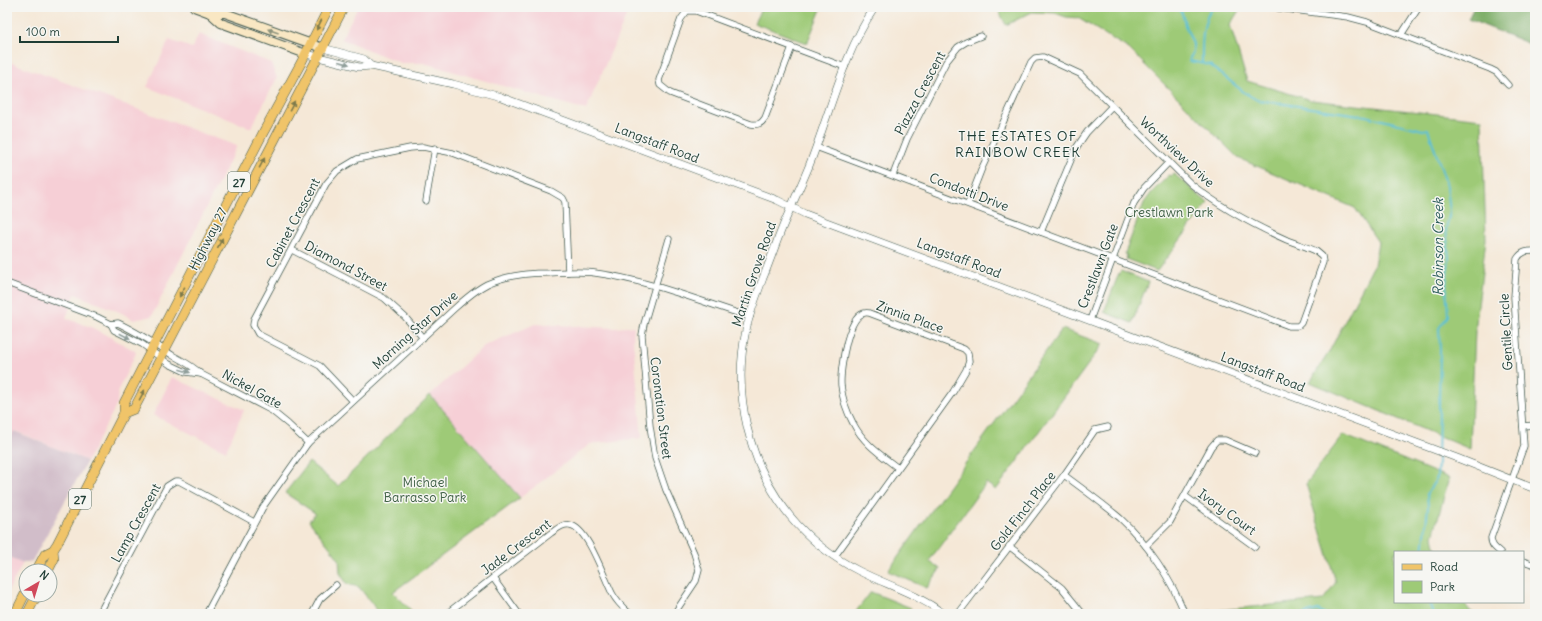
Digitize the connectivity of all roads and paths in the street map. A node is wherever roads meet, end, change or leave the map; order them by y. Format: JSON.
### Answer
{"nodes":[{"id":1,"x":194,"y":7,"type":"edge"},
{"id":2,"x":329,"y":7,"type":"edge"},
{"id":3,"x":344,"y":7,"type":"edge"},
{"id":4,"x":875,"y":7,"type":"edge"},
{"id":5,"x":1418,"y":7,"type":"edge"},
{"id":6,"x":1278,"y":8,"type":"dead end"},
{"id":7,"x":210,"y":13,"type":"junction"},
{"id":8,"x":1401,"y":35,"type":"junction"},
{"id":9,"x":982,"y":36,"type":"dead end"},
{"id":10,"x":310,"y":44,"type":"junction"},
{"id":11,"x":792,"y":47,"type":"junction"},
{"id":12,"x":323,"y":48,"type":"junction"},
{"id":13,"x":306,"y":54,"type":"junction"},
{"id":14,"x":318,"y":58,"type":"junction"},
{"id":15,"x":371,"y":66,"type":"junction"},
{"id":16,"x":845,"y":67,"type":"junction"},
{"id":17,"x":1508,"y":85,"type":"dead end"},
{"id":18,"x":1112,"y":106,"type":"junction"},
{"id":19,"x":816,"y":147,"type":"junction"},
{"id":20,"x":435,"y":148,"type":"junction"},
{"id":21,"x":1169,"y":162,"type":"junction"},
{"id":22,"x":893,"y":175,"type":"junction"},
{"id":23,"x":426,"y":201,"type":"dead end"},
{"id":24,"x":968,"y":204,"type":"junction"},
{"id":25,"x":792,"y":208,"type":"junction"},
{"id":26,"x":1042,"y":232,"type":"junction"},
{"id":27,"x":669,"y":239,"type":"dead end"},
{"id":28,"x":292,"y":250,"type":"junction"},
{"id":29,"x":1535,"y":251,"type":"edge"},
{"id":30,"x":1113,"y":259,"type":"junction"},
{"id":31,"x":568,"y":272,"type":"junction"},
{"id":32,"x":7,"y":283,"type":"edge"},
{"id":33,"x":654,"y":287,"type":"junction"},
{"id":34,"x":750,"y":316,"type":"junction"},
{"id":35,"x":1090,"y":320,"type":"junction"},
{"id":36,"x":112,"y":324,"type":"junction"},
{"id":37,"x":423,"y":338,"type":"junction"},
{"id":38,"x":153,"y":347,"type":"junction"},
{"id":39,"x":163,"y":354,"type":"junction"},
{"id":40,"x":201,"y":374,"type":"junction"},
{"id":41,"x":353,"y":401,"type":"junction"},
{"id":42,"x":124,"y":414,"type":"junction"},
{"id":43,"x":1535,"y":425,"type":"edge"},
{"id":44,"x":1523,"y":426,"type":"junction"},
{"id":45,"x":1108,"y":427,"type":"dead end"},
{"id":46,"x":308,"y":443,"type":"junction"},
{"id":47,"x":1256,"y":453,"type":"dead end"},
{"id":48,"x":898,"y":468,"type":"junction"},
{"id":49,"x":1064,"y":475,"type":"junction"},
{"id":50,"x":1512,"y":480,"type":"junction"},
{"id":51,"x":1535,"y":489,"type":"edge"},
{"id":52,"x":1185,"y":496,"type":"junction"},
{"id":53,"x":254,"y":522,"type":"junction"},
{"id":54,"x":1009,"y":546,"type":"junction"},
{"id":55,"x":1146,"y":546,"type":"junction"},
{"id":56,"x":1255,"y":547,"type":"dead end"},
{"id":57,"x":53,"y":550,"type":"junction"},
{"id":58,"x":1499,"y":551,"type":"edge"},
{"id":59,"x":835,"y":556,"type":"junction"},
{"id":60,"x":1524,"y":561,"type":"edge"},
{"id":61,"x":40,"y":563,"type":"edge"},
{"id":62,"x":52,"y":563,"type":"edge"},
{"id":63,"x":1535,"y":566,"type":"edge"},
{"id":64,"x":493,"y":578,"type":"junction"},
{"id":65,"x":336,"y":585,"type":"dead end"},
{"id":66,"x":20,"y":603,"type":"edge"},
{"id":67,"x":32,"y":603,"type":"edge"},
{"id":68,"x":15,"y":614,"type":"edge"},
{"id":69,"x":27,"y":614,"type":"edge"},
{"id":70,"x":99,"y":614,"type":"edge"},
{"id":71,"x":206,"y":614,"type":"edge"},
{"id":72,"x":312,"y":614,"type":"edge"},
{"id":73,"x":446,"y":614,"type":"edge"},
{"id":74,"x":519,"y":614,"type":"edge"},
{"id":75,"x":630,"y":614,"type":"edge"},
{"id":76,"x":674,"y":614,"type":"edge"},
{"id":77,"x":944,"y":614,"type":"edge"},
{"id":78,"x":958,"y":614,"type":"edge"},
{"id":79,"x":1083,"y":614,"type":"edge"},
{"id":80,"x":1185,"y":614,"type":"edge"}],
"edges":[{"from":1,"to":7,"type":"main road","name":"Langstaff Road"},
{"from":2,"to":10,"type":"main road","name":"Highway 27","number":"27","one_way":true},
{"from":3,"to":12,"type":"main road","name":"Highway 27","number":"27"},
{"from":4,"to":16,"type":"street","name":"Martin Grove Road"},
{"from":5,"to":8,"type":"street"},
{"from":6,"to":8,"type":"street"},
{"from":10,"to":7,"type":"main road","name":"Langstaff Road","one_way":true},
{"from":7,"to":13,"type":"main road","name":"Langstaff Road"},
{"from":8,"to":17,"type":"street"},
{"from":9,"to":22,"type":"street","name":"Piazza Crescent"},
{"from":10,"to":12,"type":"main road","name":"Langstaff Road"},
{"from":10,"to":13,"type":"main road","name":"Highway 27","number":"27"},
{"from":11,"to":11,"type":"street"},
{"from":11,"to":16,"type":"street"},
{"from":12,"to":14,"type":"main road","name":"Highway 27","number":"27"},
{"from":12,"to":15,"type":"street","name":"Langstaff Road"},
{"from":13,"to":14,"type":"street","name":"Langstaff Road"},
{"from":13,"to":38,"type":"main road","name":"Highway 27","number":"27","one_way":true},
{"from":14,"to":15,"type":"street","name":"Langstaff Road","one_way":true},
{"from":39,"to":14,"type":"main road","name":"Highway 27","number":"27","one_way":true},
{"from":15,"to":25,"type":"street","name":"Langstaff Road"},
{"from":16,"to":19,"type":"street","name":"Martin Grove Road"},
{"from":18,"to":21,"type":"street","name":"Worthview Drive"},
{"from":18,"to":24,"type":"street","name":"Worthview Drive"},
{"from":18,"to":26,"type":"street"},
{"from":19,"to":22,"type":"street","name":"Condotti Drive"},
{"from":19,"to":25,"type":"street","name":"Martin Grove Road"},
{"from":20,"to":23,"type":"street"},
{"from":20,"to":28,"type":"street","name":"Cabinet Crescent"},
{"from":20,"to":31,"type":"street","name":"Cabinet Crescent"},
{"from":21,"to":30,"type":"street","name":"Crestlawn Gate"},
{"from":21,"to":30,"type":"street","name":"Worthview Drive"},
{"from":22,"to":24,"type":"street","name":"Condotti Drive"},
{"from":24,"to":26,"type":"street","name":"Condotti Drive"},
{"from":25,"to":34,"type":"street","name":"Martin Grove Road"},
{"from":25,"to":35,"type":"street","name":"Langstaff Road"},
{"from":26,"to":30,"type":"street","name":"Condotti Drive"},
{"from":27,"to":33,"type":"street"},
{"from":28,"to":37,"type":"street","name":"Diamond Street"},
{"from":28,"to":41,"type":"street","name":"Cabinet Crescent"},
{"from":29,"to":44,"type":"street","name":"Gentile Circle"},
{"from":30,"to":35,"type":"street","name":"Crestlawn Gate"},
{"from":31,"to":33,"type":"street","name":"Morning Star Drive"},
{"from":31,"to":37,"type":"street","name":"Morning Star Drive"},
{"from":32,"to":36,"type":"street"},
{"from":33,"to":34,"type":"street","name":"Morning Star Drive"},
{"from":33,"to":76,"type":"street","name":"Coronation Street"},
{"from":34,"to":59,"type":"street","name":"Martin Grove Road"},
{"from":35,"to":50,"type":"street","name":"Langstaff Road"},
{"from":36,"to":38,"type":"street","one_way":true},
{"from":36,"to":38,"type":"street"},
{"from":37,"to":41,"type":"street","name":"Morning Star Drive"},
{"from":38,"to":39,"type":"street"},
{"from":38,"to":39,"type":"street","name":"Nickel Gate"},
{"from":38,"to":42,"type":"main road","name":"Highway 27","number":"27"},
{"from":39,"to":40,"type":"street","name":"Nickel Gate"},
{"from":39,"to":40,"type":"street","name":"Nickel Gate","one_way":true},
{"from":42,"to":39,"type":"main road","name":"Highway 27","number":"27","one_way":true},
{"from":40,"to":46,"type":"street","name":"Nickel Gate"},
{"from":41,"to":46,"type":"street","name":"Morning Star Drive"},
{"from":42,"to":57,"type":"main road","name":"Highway 27","number":"27"},
{"from":43,"to":44,"type":"street"},
{"from":44,"to":50,"type":"street","name":"Gentile Circle"},
{"from":45,"to":49,"type":"street","name":"Gold Finch Place"},
{"from":46,"to":53,"type":"street","name":"Morning Star Drive"},
{"from":47,"to":52,"type":"street"},
{"from":48,"to":48,"type":"street","name":"Zinnia Place"},
{"from":48,"to":59,"type":"street","name":"Zinnia Place"},
{"from":49,"to":54,"type":"street","name":"Gold Finch Place"},
{"from":49,"to":55,"type":"street"},
{"from":50,"to":51,"type":"street","name":"Langstaff Road"},
{"from":50,"to":58,"type":"street","name":"Gentile Circle"},
{"from":52,"to":55,"type":"street"},
{"from":52,"to":56,"type":"street","name":"Ivory Court"},
{"from":53,"to":70,"type":"street","name":"Lamp Crescent"},
{"from":53,"to":71,"type":"street","name":"Morning Star Drive"},
{"from":54,"to":78,"type":"street","name":"Gold Finch Place"},
{"from":54,"to":79,"type":"street"},
{"from":55,"to":80,"type":"street"},
{"from":57,"to":61,"type":"main road","name":"Highway 27","number":"27"},
{"from":57,"to":62,"type":"main road","name":"Highway 27","number":"27"},
{"from":59,"to":77,"type":"street","name":"Martin Grove Road"},
{"from":60,"to":63,"type":"street"},
{"from":64,"to":73,"type":"street","name":"Jade Crescent"},
{"from":64,"to":74,"type":"street"},
{"from":64,"to":75,"type":"street","name":"Jade Crescent"},
{"from":65,"to":72,"type":"street"},
{"from":66,"to":68,"type":"main road"},
{"from":67,"to":69,"type":"main road"}]}
